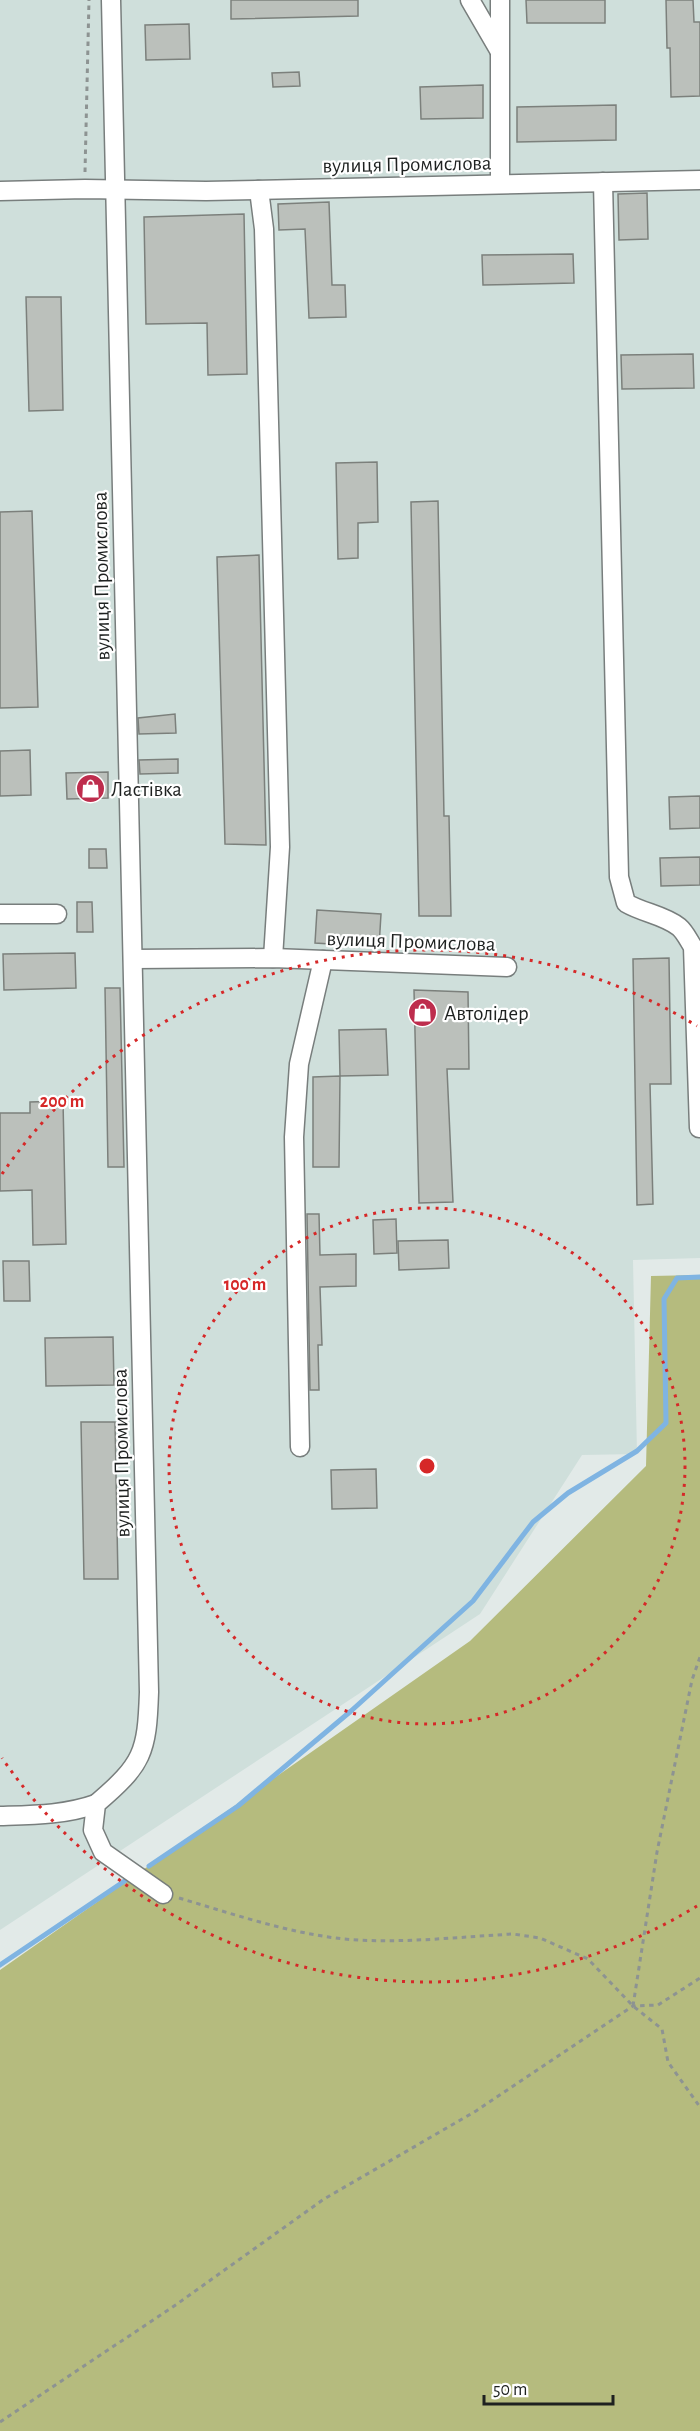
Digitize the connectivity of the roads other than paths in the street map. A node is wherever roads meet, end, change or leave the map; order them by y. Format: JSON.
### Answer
{"nodes":[{"id":1,"x":111,"y":0,"type":"edge"},
{"id":2,"x":470,"y":0,"type":"edge"},
{"id":3,"x":500,"y":0,"type":"edge"},
{"id":4,"x":501,"y":53,"type":"junction"},
{"id":5,"x":700,"y":180,"type":"edge"},
{"id":6,"x":603,"y":182,"type":"junction"},
{"id":7,"x":500,"y":184,"type":"junction"},
{"id":8,"x":259,"y":189,"type":"junction"},
{"id":9,"x":0,"y":191,"type":"edge"},
{"id":10,"x":115,"y":191,"type":"junction"},
{"id":11,"x":0,"y":914,"type":"edge"},
{"id":12,"x":57,"y":914,"type":"dead end"},
{"id":13,"x":273,"y":958,"type":"junction"},
{"id":14,"x":132,"y":959,"type":"junction"},
{"id":15,"x":323,"y":960,"type":"junction"},
{"id":16,"x":507,"y":967,"type":"dead end"},
{"id":17,"x":699,"y":1128,"type":"edge"},
{"id":18,"x":300,"y":1447,"type":"dead end"},
{"id":19,"x":96,"y":1804,"type":"junction"},
{"id":20,"x":0,"y":1816,"type":"edge"},
{"id":21,"x":163,"y":1894,"type":"road end"}],
"edges":[{"from":1,"to":10,"type":"street","name":"вулиця Промислова"},
{"from":2,"to":4,"type":"street"},
{"from":3,"to":4,"type":"street"},
{"from":4,"to":7,"type":"street"},
{"from":5,"to":6,"type":"street","name":"вулиця Промислова"},
{"from":6,"to":7,"type":"street","name":"вулиця Промислова"},
{"from":6,"to":17,"type":"street"},
{"from":7,"to":8,"type":"street","name":"вулиця Промислова"},
{"from":8,"to":10,"type":"street","name":"вулиця Промислова"},
{"from":8,"to":13,"type":"street"},
{"from":9,"to":10,"type":"street","name":"вулиця Промислова"},
{"from":10,"to":14,"type":"street","name":"вулиця Промислова"},
{"from":11,"to":12,"type":"street"},
{"from":13,"to":14,"type":"street","name":"вулиця Промислова"},
{"from":13,"to":15,"type":"street","name":"вулиця Промислова"},
{"from":14,"to":19,"type":"street","name":"вулиця Промислова"},
{"from":15,"to":16,"type":"street","name":"вулиця Промислова"},
{"from":15,"to":18,"type":"street"},
{"from":19,"to":20,"type":"street"},
{"from":19,"to":21,"type":"street"}]}
